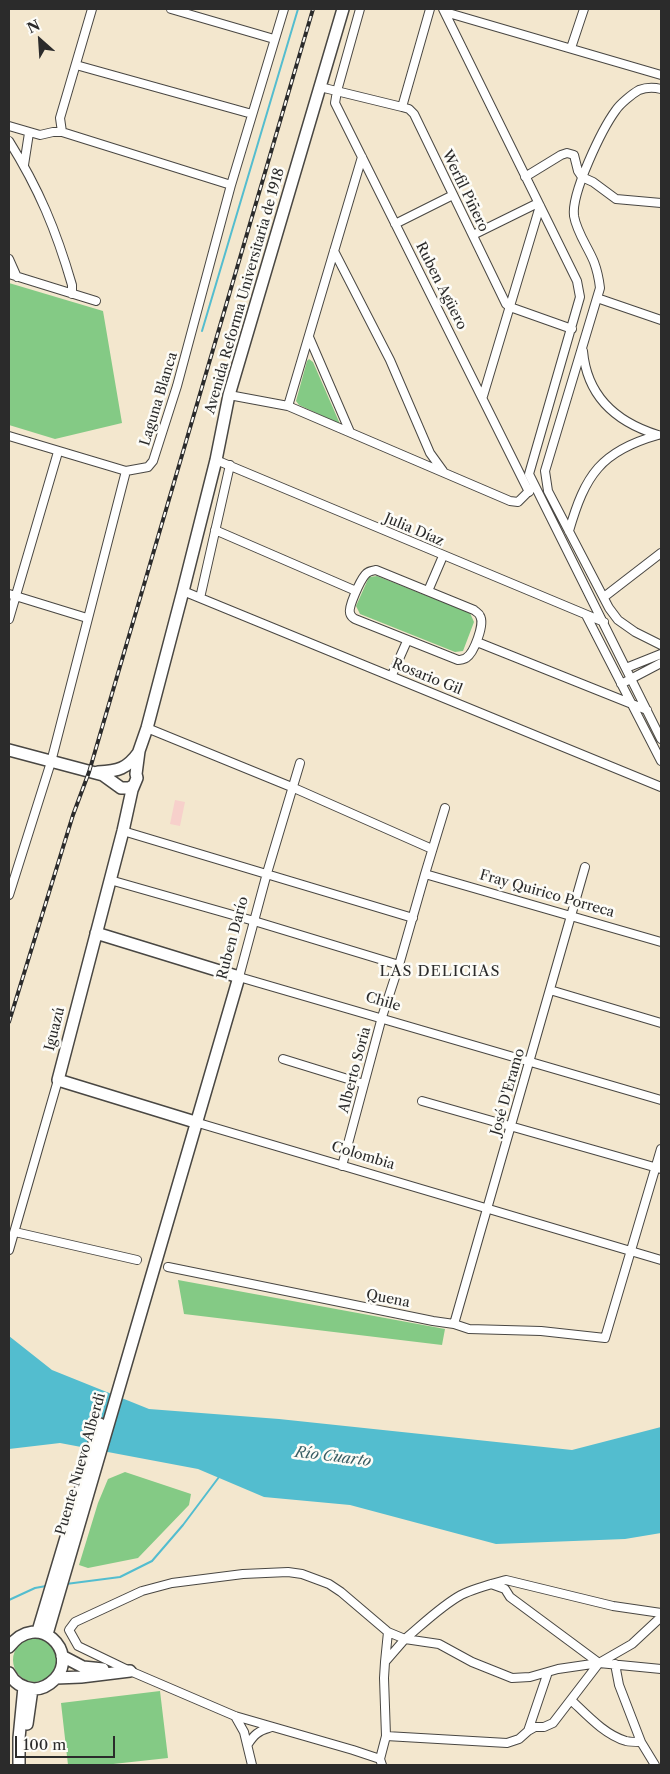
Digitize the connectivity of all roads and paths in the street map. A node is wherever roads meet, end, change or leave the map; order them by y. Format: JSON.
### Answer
{"nodes":[{"id":1,"x":92,"y":9,"type":"edge"},
{"id":2,"x":171,"y":9,"type":"edge"},
{"id":3,"x":283,"y":9,"type":"edge"},
{"id":4,"x":343,"y":9,"type":"edge"},
{"id":5,"x":360,"y":9,"type":"edge"},
{"id":6,"x":430,"y":9,"type":"edge"},
{"id":7,"x":584,"y":9,"type":"edge"},
{"id":8,"x":444,"y":10,"type":"edge"},
{"id":9,"x":274,"y":39,"type":"junction"},
{"id":10,"x":571,"y":48,"type":"junction"},
{"id":11,"x":76,"y":65,"type":"junction"},
{"id":12,"x":661,"y":75,"type":"edge"},
{"id":13,"x":320,"y":86,"type":"junction"},
{"id":14,"x":661,"y":89,"type":"edge"},
{"id":15,"x":337,"y":91,"type":"junction"},
{"id":16,"x":402,"y":107,"type":"junction"},
{"id":17,"x":252,"y":114,"type":"junction"},
{"id":18,"x":9,"y":126,"type":"edge"},
{"id":19,"x":62,"y":132,"type":"junction"},
{"id":20,"x":29,"y":133,"type":"junction"},
{"id":21,"x":9,"y":140,"type":"edge"},
{"id":22,"x":362,"y":157,"type":"junction"},
{"id":23,"x":24,"y":165,"type":"junction"},
{"id":24,"x":582,"y":177,"type":"junction"},
{"id":25,"x":525,"y":178,"type":"junction"},
{"id":26,"x":231,"y":185,"type":"junction"},
{"id":27,"x":453,"y":195,"type":"junction"},
{"id":28,"x":661,"y":203,"type":"edge"},
{"id":29,"x":539,"y":205,"type":"junction"},
{"id":30,"x":396,"y":224,"type":"junction"},
{"id":31,"x":473,"y":235,"type":"junction"},
{"id":32,"x":334,"y":251,"type":"junction"},
{"id":33,"x":9,"y":259,"type":"edge"},
{"id":34,"x":9,"y":274,"type":"edge"},
{"id":35,"x":17,"y":277,"type":"junction"},
{"id":36,"x":72,"y":294,"type":"junction"},
{"id":37,"x":597,"y":298,"type":"junction"},
{"id":38,"x":96,"y":301,"type":"dead end"},
{"id":39,"x":510,"y":308,"type":"junction"},
{"id":40,"x":661,"y":320,"type":"edge"},
{"id":41,"x":572,"y":329,"type":"junction"},
{"id":42,"x":309,"y":338,"type":"junction"},
{"id":43,"x":583,"y":346,"type":"junction"},
{"id":44,"x":229,"y":394,"type":"junction"},
{"id":45,"x":482,"y":396,"type":"junction"},
{"id":46,"x":288,"y":406,"type":"junction"},
{"id":47,"x":350,"y":432,"type":"junction"},
{"id":48,"x":660,"y":435,"type":"edge"},
{"id":49,"x":9,"y":436,"type":"edge"},
{"id":50,"x":58,"y":452,"type":"junction"},
{"id":51,"x":216,"y":460,"type":"junction"},
{"id":52,"x":230,"y":465,"type":"junction"},
{"id":53,"x":126,"y":471,"type":"junction"},
{"id":54,"x":445,"y":472,"type":"junction"},
{"id":55,"x":535,"y":485,"type":"junction"},
{"id":56,"x":529,"y":492,"type":"junction"},
{"id":57,"x":215,"y":530,"type":"junction"},
{"id":58,"x":569,"y":530,"type":"junction"},
{"id":59,"x":661,"y":553,"type":"edge"},
{"id":60,"x":443,"y":556,"type":"junction"},
{"id":61,"x":183,"y":591,"type":"junction"},
{"id":62,"x":356,"y":591,"type":"junction"},
{"id":63,"x":428,"y":591,"type":"junction"},
{"id":64,"x":12,"y":595,"type":"edge"},
{"id":65,"x":604,"y":597,"type":"junction"},
{"id":66,"x":200,"y":598,"type":"junction"},
{"id":67,"x":586,"y":615,"type":"junction"},
{"id":68,"x":87,"y":618,"type":"junction"},
{"id":69,"x":9,"y":619,"type":"edge"},
{"id":70,"x":604,"y":622,"type":"junction"},
{"id":71,"x":407,"y":641,"type":"junction"},
{"id":72,"x":477,"y":642,"type":"junction"},
{"id":73,"x":661,"y":645,"type":"edge"},
{"id":74,"x":661,"y":654,"type":"edge"},
{"id":75,"x":661,"y":664,"type":"edge"},
{"id":76,"x":626,"y":668,"type":"junction"},
{"id":77,"x":392,"y":676,"type":"junction"},
{"id":78,"x":632,"y":679,"type":"junction"},
{"id":79,"x":621,"y":684,"type":"junction"},
{"id":80,"x":630,"y":703,"type":"junction"},
{"id":81,"x":647,"y":710,"type":"junction"},
{"id":82,"x":147,"y":728,"type":"junction"},
{"id":83,"x":661,"y":738,"type":"edge"},
{"id":84,"x":9,"y":750,"type":"edge"},
{"id":85,"x":139,"y":751,"type":"junction"},
{"id":86,"x":661,"y":761,"type":"edge"},
{"id":87,"x":50,"y":762,"type":"junction"},
{"id":88,"x":300,"y":763,"type":"dead end"},
{"id":89,"x":122,"y":779,"type":"junction"},
{"id":90,"x":661,"y":787,"type":"edge"},
{"id":91,"x":294,"y":788,"type":"junction"},
{"id":92,"x":445,"y":808,"type":"dead end"},
{"id":93,"x":123,"y":831,"type":"junction"},
{"id":94,"x":432,"y":850,"type":"junction"},
{"id":95,"x":585,"y":868,"type":"dead end"},
{"id":96,"x":267,"y":873,"type":"junction"},
{"id":97,"x":425,"y":874,"type":"junction"},
{"id":98,"x":110,"y":880,"type":"junction"},
{"id":99,"x":9,"y":895,"type":"edge"},
{"id":100,"x":571,"y":917,"type":"junction"},
{"id":101,"x":413,"y":918,"type":"junction"},
{"id":102,"x":254,"y":920,"type":"junction"},
{"id":103,"x":96,"y":934,"type":"junction"},
{"id":104,"x":661,"y":942,"type":"edge"},
{"id":105,"x":399,"y":965,"type":"junction"},
{"id":106,"x":239,"y":977,"type":"junction"},
{"id":107,"x":550,"y":990,"type":"junction"},
{"id":108,"x":382,"y":1017,"type":"junction"},
{"id":109,"x":661,"y":1023,"type":"edge"},
{"id":110,"x":283,"y":1059,"type":"dead end"},
{"id":111,"x":530,"y":1062,"type":"junction"},
{"id":112,"x":58,"y":1080,"type":"junction"},
{"id":113,"x":364,"y":1084,"type":"junction"},
{"id":114,"x":661,"y":1100,"type":"edge"},
{"id":115,"x":422,"y":1101,"type":"dead end"},
{"id":116,"x":195,"y":1122,"type":"junction"},
{"id":117,"x":511,"y":1126,"type":"junction"},
{"id":118,"x":661,"y":1149,"type":"edge"},
{"id":119,"x":342,"y":1166,"type":"junction"},
{"id":120,"x":658,"y":1169,"type":"edge"},
{"id":121,"x":488,"y":1209,"type":"junction"},
{"id":122,"x":15,"y":1232,"type":"junction"},
{"id":123,"x":9,"y":1250,"type":"edge"},
{"id":124,"x":632,"y":1251,"type":"junction"},
{"id":125,"x":137,"y":1260,"type":"dead end"},
{"id":126,"x":661,"y":1260,"type":"edge"},
{"id":127,"x":168,"y":1267,"type":"dead end"},
{"id":128,"x":140,"y":1301,"type":"joint"},
{"id":129,"x":454,"y":1324,"type":"junction"},
{"id":130,"x":491,"y":1584,"type":"junction"},
{"id":131,"x":661,"y":1613,"type":"edge"},
{"id":132,"x":661,"y":1617,"type":"edge"},
{"id":133,"x":388,"y":1632,"type":"junction"},
{"id":134,"x":43,"y":1633,"type":"junction"},
{"id":135,"x":405,"y":1639,"type":"junction"},
{"id":136,"x":11,"y":1642,"type":"edge"},
{"id":137,"x":62,"y":1656,"type":"junction"},
{"id":138,"x":385,"y":1662,"type":"junction"},
{"id":139,"x":599,"y":1663,"type":"junction"},
{"id":140,"x":615,"y":1664,"type":"junction"},
{"id":141,"x":661,"y":1668,"type":"edge"},
{"id":142,"x":130,"y":1671,"type":"junction"},
{"id":143,"x":548,"y":1672,"type":"junction"},
{"id":144,"x":9,"y":1673,"type":"edge"},
{"id":145,"x":56,"y":1678,"type":"junction"},
{"id":146,"x":28,"y":1688,"type":"junction"},
{"id":147,"x":571,"y":1700,"type":"junction"},
{"id":148,"x":235,"y":1716,"type":"junction"},
{"id":149,"x":269,"y":1728,"type":"dead end"},
{"id":150,"x":528,"y":1731,"type":"junction"},
{"id":151,"x":386,"y":1736,"type":"junction"},
{"id":152,"x":642,"y":1742,"type":"junction"},
{"id":153,"x":248,"y":1744,"type":"junction"},
{"id":154,"x":381,"y":1762,"type":"edge"},
{"id":155,"x":19,"y":1765,"type":"edge"},
{"id":156,"x":26,"y":1765,"type":"edge"},
{"id":157,"x":252,"y":1765,"type":"edge"},
{"id":158,"x":655,"y":1765,"type":"edge"}],
"edges":[{"from":1,"to":11,"type":"street"},
{"from":2,"to":9,"type":"street"},
{"from":3,"to":9,"type":"street","name":"Laguna Blanca"},
{"from":4,"to":13,"type":"main road","name":"Avenida Reforma Universitaria de 1918"},
{"from":5,"to":15,"type":"street"},
{"from":6,"to":16,"type":"street"},
{"from":7,"to":10,"type":"street"},
{"from":8,"to":10,"type":"street"},
{"from":8,"to":25,"type":"street"},
{"from":9,"to":17,"type":"street","name":"Laguna Blanca"},
{"from":10,"to":12,"type":"street"},
{"from":11,"to":17,"type":"street"},
{"from":11,"to":19,"type":"street"},
{"from":13,"to":15,"type":"street"},
{"from":13,"to":44,"type":"main road","name":"Avenida Reforma Universitaria de 1918"},
{"from":14,"to":24,"type":"street"},
{"from":15,"to":16,"type":"street"},
{"from":15,"to":22,"type":"street","name":"Ruben Agüero"},
{"from":16,"to":27,"type":"street","name":"Werfil Piñero"},
{"from":17,"to":26,"type":"street","name":"Laguna Blanca"},
{"from":18,"to":20,"type":"street"},
{"from":19,"to":20,"type":"street"},
{"from":19,"to":26,"type":"street"},
{"from":20,"to":23,"type":"street"},
{"from":21,"to":23,"type":"street"},
{"from":22,"to":30,"type":"street","name":"Ruben Agüero"},
{"from":22,"to":32,"type":"street"},
{"from":23,"to":36,"type":"street"},
{"from":24,"to":25,"type":"street"},
{"from":24,"to":28,"type":"street"},
{"from":24,"to":37,"type":"street"},
{"from":25,"to":29,"type":"street"},
{"from":26,"to":53,"type":"street","name":"Laguna Blanca"},
{"from":27,"to":30,"type":"street"},
{"from":27,"to":31,"type":"street","name":"Werfil Piñero"},
{"from":29,"to":31,"type":"street"},
{"from":29,"to":39,"type":"street"},
{"from":29,"to":41,"type":"street"},
{"from":30,"to":45,"type":"street","name":"Ruben Agüero"},
{"from":31,"to":39,"type":"street","name":"Werfil Piñero"},
{"from":32,"to":42,"type":"street"},
{"from":32,"to":54,"type":"street"},
{"from":33,"to":35,"type":"street"},
{"from":34,"to":35,"type":"street"},
{"from":35,"to":36,"type":"street"},
{"from":36,"to":38,"type":"street"},
{"from":37,"to":40,"type":"street"},
{"from":37,"to":43,"type":"street"},
{"from":39,"to":41,"type":"street"},
{"from":39,"to":45,"type":"street"},
{"from":41,"to":55,"type":"street"},
{"from":42,"to":46,"type":"street"},
{"from":42,"to":47,"type":"street"},
{"from":43,"to":48,"type":"street"},
{"from":43,"to":58,"type":"street"},
{"from":44,"to":46,"type":"street"},
{"from":44,"to":51,"type":"main road","name":"Avenida Reforma Universitaria de 1918"},
{"from":45,"to":56,"type":"street","name":"Ruben Agüero"},
{"from":46,"to":47,"type":"street"},
{"from":47,"to":54,"type":"street"},
{"from":48,"to":58,"type":"street"},
{"from":49,"to":50,"type":"street"},
{"from":50,"to":53,"type":"street"},
{"from":50,"to":64,"type":"street"},
{"from":51,"to":52,"type":"street","name":"Julia Díaz"},
{"from":51,"to":61,"type":"main road","name":"Avenida Reforma Universitaria de 1918"},
{"from":52,"to":57,"type":"street"},
{"from":52,"to":60,"type":"street","name":"Julia Díaz"},
{"from":53,"to":68,"type":"street"},
{"from":54,"to":56,"type":"street"},
{"from":55,"to":56,"type":"street"},
{"from":55,"to":70,"type":"street"},
{"from":57,"to":62,"type":"street"},
{"from":57,"to":66,"type":"street"},
{"from":58,"to":65,"type":"street"},
{"from":59,"to":65,"type":"street"},
{"from":60,"to":63,"type":"street"},
{"from":60,"to":67,"type":"street","name":"Julia Díaz"},
{"from":61,"to":66,"type":"street","name":"Rosario Gil"},
{"from":61,"to":82,"type":"main road","name":"Avenida Reforma Universitaria de 1918"},
{"from":62,"to":63,"type":"street"},
{"from":62,"to":71,"type":"street"},
{"from":63,"to":72,"type":"street"},
{"from":64,"to":68,"type":"street"},
{"from":64,"to":69,"type":"street"},
{"from":65,"to":73,"type":"street"},
{"from":66,"to":77,"type":"street","name":"Rosario Gil"},
{"from":67,"to":70,"type":"street","name":"Julia Díaz"},
{"from":67,"to":79,"type":"street"},
{"from":68,"to":87,"type":"street"},
{"from":70,"to":76,"type":"street"},
{"from":71,"to":72,"type":"street"},
{"from":71,"to":77,"type":"street"},
{"from":72,"to":80,"type":"street"},
{"from":74,"to":76,"type":"street"},
{"from":75,"to":78,"type":"street"},
{"from":76,"to":78,"type":"street"},
{"from":77,"to":90,"type":"street","name":"Rosario Gil"},
{"from":78,"to":79,"type":"street"},
{"from":78,"to":81,"type":"street"},
{"from":79,"to":80,"type":"street"},
{"from":80,"to":81,"type":"street"},
{"from":80,"to":86,"type":"street"},
{"from":81,"to":83,"type":"street"},
{"from":82,"to":85,"type":"main road","name":"Iguazú"},
{"from":82,"to":91,"type":"street"},
{"from":84,"to":87,"type":"main road"},
{"from":85,"to":89,"type":"main road","name":"Iguazú"},
{"from":85,"to":89,"type":"main road","name":"Iguazú"},
{"from":87,"to":89,"type":"main road"},
{"from":87,"to":99,"type":"street"},
{"from":88,"to":91,"type":"street","name":"Ruben Darío"},
{"from":89,"to":93,"type":"main road","name":"Iguazú"},
{"from":91,"to":94,"type":"street"},
{"from":91,"to":96,"type":"street","name":"Ruben Darío"},
{"from":92,"to":94,"type":"street","name":"Alberto Soria"},
{"from":93,"to":96,"type":"street"},
{"from":93,"to":98,"type":"main road","name":"Iguazú"},
{"from":94,"to":97,"type":"street","name":"Alberto Soria"},
{"from":95,"to":100,"type":"street","name":"José D'Eramo"},
{"from":96,"to":101,"type":"street"},
{"from":96,"to":102,"type":"street","name":"Ruben Darío"},
{"from":97,"to":100,"type":"street","name":"Fray Quirico Porreca"},
{"from":97,"to":101,"type":"street","name":"Alberto Soria"},
{"from":98,"to":102,"type":"street"},
{"from":98,"to":103,"type":"main road","name":"Iguazú"},
{"from":100,"to":104,"type":"street","name":"Fray Quirico Porreca"},
{"from":100,"to":107,"type":"street","name":"José D'Eramo"},
{"from":101,"to":105,"type":"street","name":"Alberto Soria"},
{"from":102,"to":105,"type":"street"},
{"from":102,"to":106,"type":"street","name":"Ruben Darío"},
{"from":103,"to":106,"type":"main road","name":"Chile"},
{"from":103,"to":112,"type":"main road","name":"Iguazú"},
{"from":105,"to":108,"type":"street","name":"Alberto Soria"},
{"from":106,"to":108,"type":"street","name":"Chile"},
{"from":106,"to":116,"type":"main road","name":"Ruben Darío"},
{"from":107,"to":109,"type":"street"},
{"from":107,"to":111,"type":"street","name":"José D'Eramo"},
{"from":108,"to":111,"type":"street","name":"Chile"},
{"from":108,"to":113,"type":"street","name":"Alberto Soria"},
{"from":110,"to":113,"type":"street"},
{"from":111,"to":114,"type":"street","name":"Chile"},
{"from":111,"to":117,"type":"street","name":"José D'Eramo"},
{"from":112,"to":116,"type":"main road","name":"Colombia"},
{"from":112,"to":122,"type":"street","name":"Iguazú"},
{"from":113,"to":119,"type":"street","name":"Alberto Soria"},
{"from":115,"to":117,"type":"street"},
{"from":116,"to":119,"type":"street","name":"Colombia"},
{"from":116,"to":128,"type":"main road","name":"Ruben Darío"},
{"from":117,"to":120,"type":"street"},
{"from":117,"to":121,"type":"street","name":"José D'Eramo"},
{"from":118,"to":120,"type":"street"},
{"from":119,"to":121,"type":"street","name":"Colombia"},
{"from":120,"to":124,"type":"street"},
{"from":121,"to":124,"type":"street","name":"Colombia"},
{"from":121,"to":129,"type":"street","name":"José D'Eramo"},
{"from":122,"to":123,"type":"street","name":"Iguazú"},
{"from":122,"to":125,"type":"street"},
{"from":124,"to":126,"type":"street","name":"Colombia"},
{"from":124,"to":129,"type":"street","name":"Quena"},
{"from":127,"to":129,"type":"street","name":"Quena"},
{"from":128,"to":134,"type":"main road","name":"Puente Nuevo Alberdi"},
{"from":130,"to":131,"type":"street"},
{"from":130,"to":135,"type":"street"},
{"from":130,"to":139,"type":"street"},
{"from":132,"to":139,"type":"street"},
{"from":133,"to":135,"type":"street"},
{"from":133,"to":138,"type":"street"},
{"from":133,"to":142,"type":"street"},
{"from":134,"to":136,"type":"main road"},
{"from":134,"to":137,"type":"main road"},
{"from":135,"to":138,"type":"street"},
{"from":135,"to":143,"type":"street"},
{"from":137,"to":142,"type":"main road"},
{"from":137,"to":145,"type":"main road"},
{"from":138,"to":151,"type":"street"},
{"from":139,"to":140,"type":"street"},
{"from":139,"to":143,"type":"street"},
{"from":139,"to":147,"type":"street"},
{"from":140,"to":141,"type":"street"},
{"from":140,"to":152,"type":"street"},
{"from":142,"to":145,"type":"main road"},
{"from":142,"to":148,"type":"street"},
{"from":143,"to":150,"type":"street"},
{"from":144,"to":146,"type":"main road"},
{"from":145,"to":146,"type":"main road"},
{"from":146,"to":155,"type":"main road"},
{"from":146,"to":156,"type":"main road"},
{"from":147,"to":150,"type":"street"},
{"from":147,"to":152,"type":"street"},
{"from":148,"to":153,"type":"street"},
{"from":148,"to":154,"type":"street"},
{"from":149,"to":153,"type":"street"},
{"from":150,"to":151,"type":"street"},
{"from":151,"to":154,"type":"street"},
{"from":152,"to":158,"type":"street"},
{"from":153,"to":157,"type":"street"}]}
